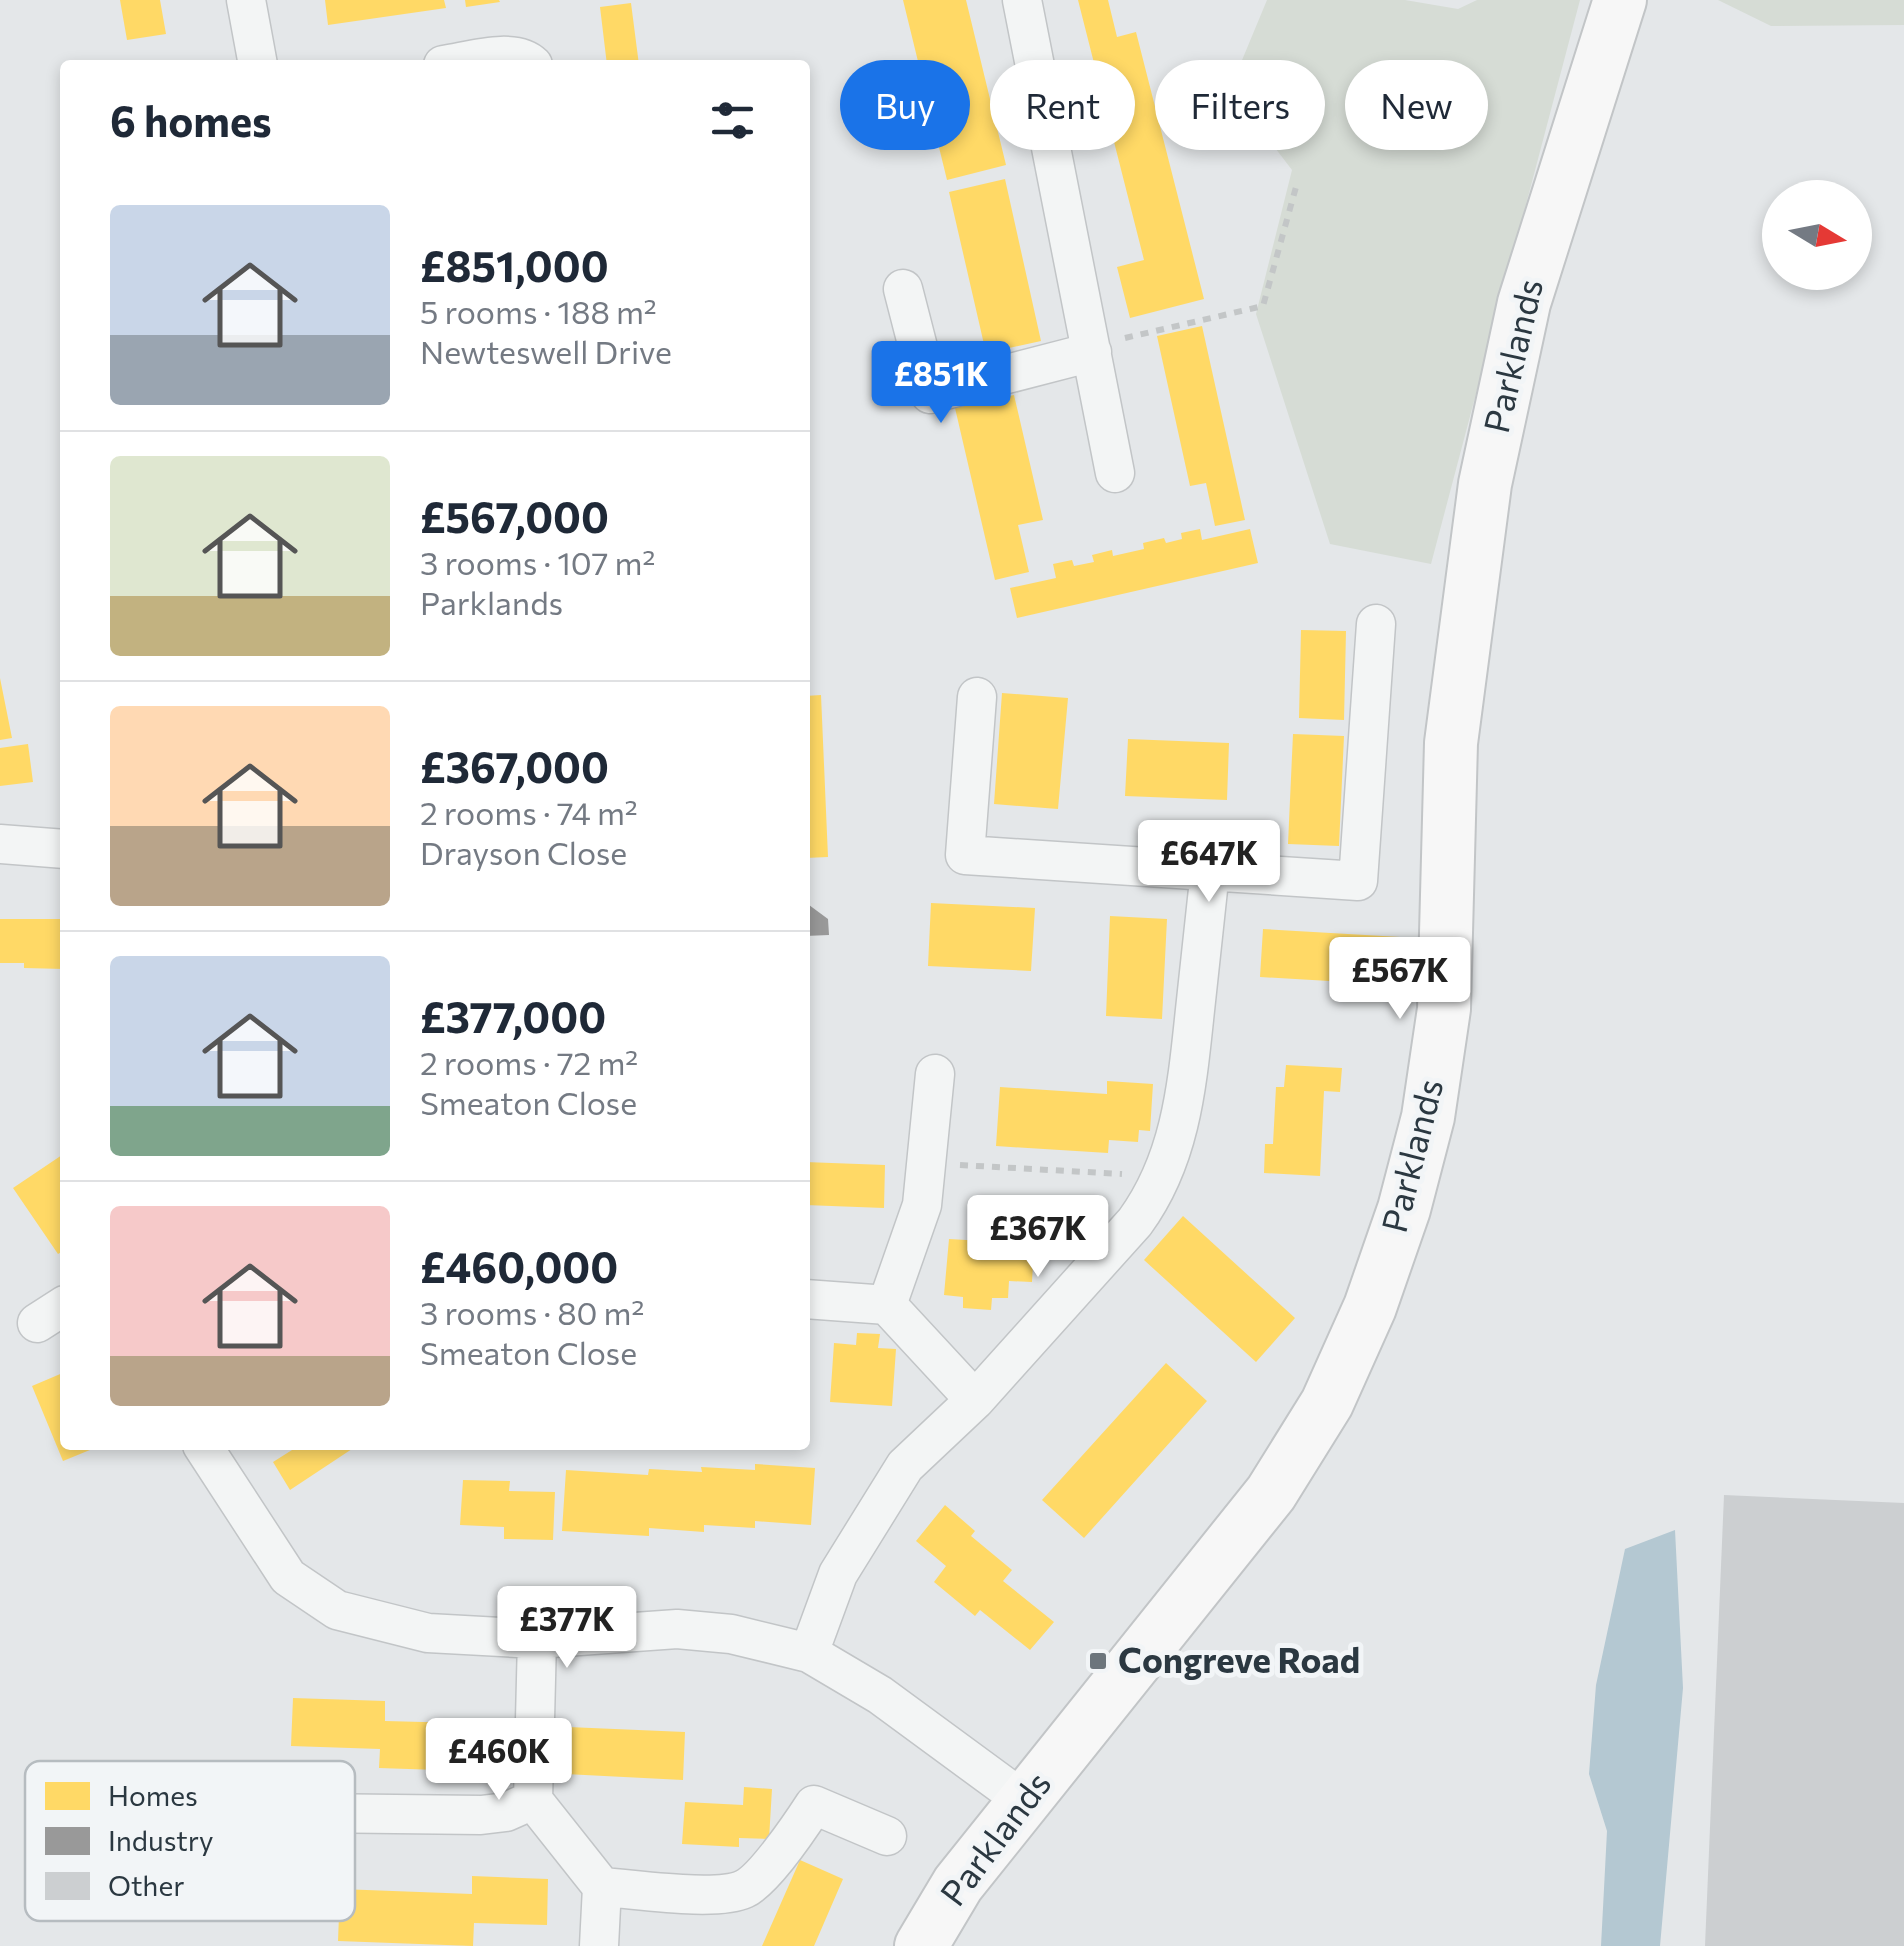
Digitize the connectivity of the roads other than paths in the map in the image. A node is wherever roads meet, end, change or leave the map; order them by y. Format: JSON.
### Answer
{"nodes":[{"id":1,"x":246,"y":0,"type":"edge"},
{"id":2,"x":1022,"y":0,"type":"edge"},
{"id":3,"x":1620,"y":0,"type":"edge"},
{"id":4,"x":257,"y":60,"type":"edge"},
{"id":5,"x":476,"y":60,"type":"edge"},
{"id":6,"x":527,"y":60,"type":"edge"},
{"id":7,"x":903,"y":288,"type":"dead end"},
{"id":8,"x":1092,"y":352,"type":"junction"},
{"id":9,"x":1115,"y":474,"type":"dead end"},
{"id":10,"x":1376,"y":624,"type":"dead end"},
{"id":11,"x":976,"y":697,"type":"dead end"},
{"id":12,"x":0,"y":844,"type":"edge"},
{"id":13,"x":60,"y":849,"type":"edge"},
{"id":14,"x":1210,"y":872,"type":"junction"},
{"id":15,"x":935,"y":1074,"type":"dead end"},
{"id":16,"x":810,"y":1299,"type":"edge"},
{"id":17,"x":887,"y":1306,"type":"junction"},
{"id":18,"x":976,"y":1400,"type":"junction"},
{"id":19,"x":205,"y":1450,"type":"edge"},
{"id":20,"x":536,"y":1639,"type":"junction"},
{"id":21,"x":809,"y":1653,"type":"junction"},
{"id":22,"x":532,"y":1800,"type":"junction"},
{"id":23,"x":1023,"y":1800,"type":"junction"},
{"id":24,"x":355,"y":1814,"type":"edge"},
{"id":25,"x":887,"y":1836,"type":"dead end"},
{"id":26,"x":602,"y":1887,"type":"junction"},
{"id":27,"x":599,"y":1946,"type":"edge"},
{"id":28,"x":921,"y":1946,"type":"edge"}],
"edges":[{"from":1,"to":4,"type":"street"},
{"from":2,"to":8,"type":"street"},
{"from":3,"to":23,"type":"street","name":"Parklands"},
{"from":5,"to":6,"type":"street"},
{"from":7,"to":8,"type":"street"},
{"from":8,"to":9,"type":"street"},
{"from":10,"to":14,"type":"street"},
{"from":11,"to":14,"type":"street"},
{"from":12,"to":13,"type":"street"},
{"from":14,"to":18,"type":"street"},
{"from":15,"to":17,"type":"street"},
{"from":16,"to":17,"type":"street"},
{"from":17,"to":18,"type":"street"},
{"from":18,"to":21,"type":"street"},
{"from":19,"to":20,"type":"street"},
{"from":20,"to":21,"type":"street"},
{"from":20,"to":22,"type":"street"},
{"from":21,"to":23,"type":"street"},
{"from":22,"to":24,"type":"street"},
{"from":22,"to":26,"type":"street"},
{"from":23,"to":28,"type":"street","name":"Parklands"},
{"from":25,"to":26,"type":"street"},
{"from":26,"to":27,"type":"street"}]}
